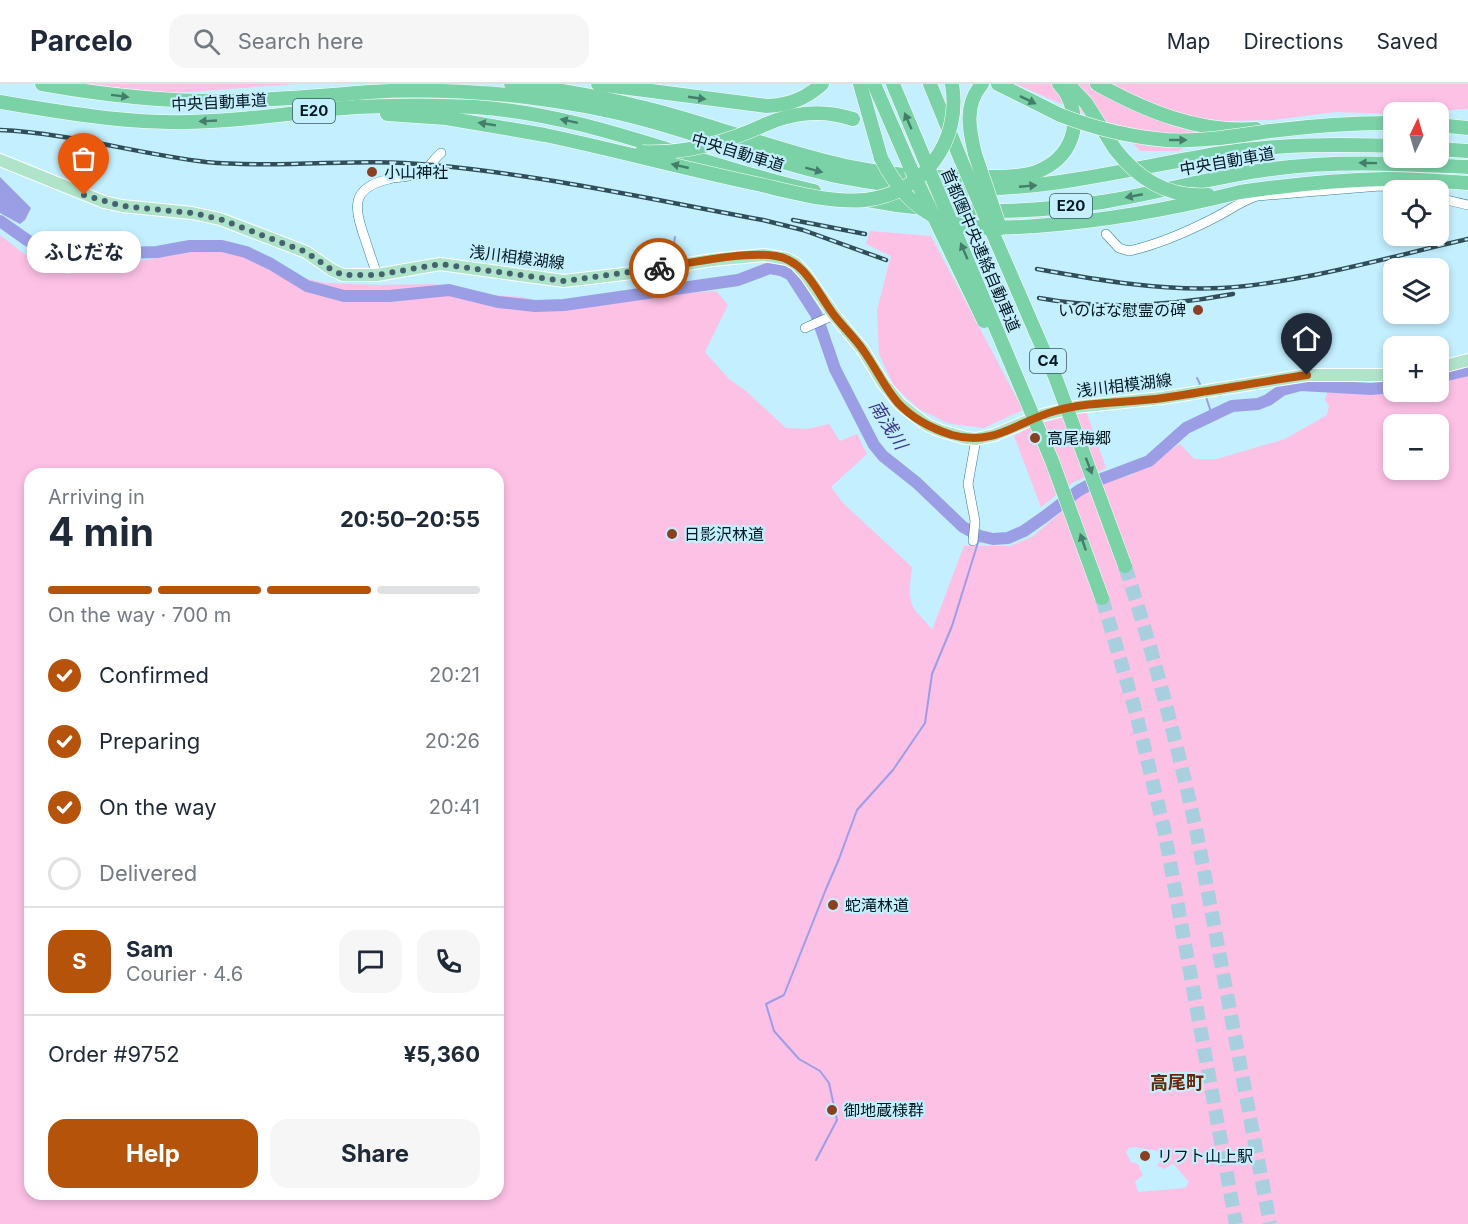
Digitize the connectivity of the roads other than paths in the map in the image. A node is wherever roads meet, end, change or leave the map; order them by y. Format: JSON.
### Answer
{"nodes":[{"id":1,"x":42,"y":84,"type":"edge"},
{"id":2,"x":371,"y":84,"type":"edge"},
{"id":3,"x":511,"y":84,"type":"edge"},
{"id":4,"x":598,"y":84,"type":"edge"},
{"id":5,"x":822,"y":84,"type":"edge"},
{"id":6,"x":860,"y":84,"type":"edge"},
{"id":7,"x":874,"y":84,"type":"edge"},
{"id":8,"x":893,"y":84,"type":"edge"},
{"id":9,"x":930,"y":84,"type":"edge"},
{"id":10,"x":952,"y":84,"type":"edge"},
{"id":11,"x":982,"y":84,"type":"edge"},
{"id":12,"x":998,"y":84,"type":"edge"},
{"id":13,"x":1059,"y":84,"type":"edge"},
{"id":14,"x":1068,"y":84,"type":"edge"},
{"id":15,"x":1097,"y":84,"type":"edge"},
{"id":16,"x":215,"y":101,"type":"junction"},
{"id":17,"x":0,"y":102,"type":"edge"},
{"id":18,"x":647,"y":114,"type":"junction"},
{"id":19,"x":247,"y":118,"type":"junction"},
{"id":20,"x":853,"y":119,"type":"dead end"},
{"id":21,"x":1351,"y":123,"type":"junction"},
{"id":22,"x":1383,"y":123,"type":"edge"},
{"id":23,"x":681,"y":124,"type":"junction"},
{"id":24,"x":1449,"y":126,"type":"edge"},
{"id":25,"x":1468,"y":128,"type":"edge"},
{"id":26,"x":881,"y":136,"type":"dead end"},
{"id":27,"x":601,"y":146,"type":"junction"},
{"id":28,"x":1383,"y":146,"type":"edge"},
{"id":29,"x":1449,"y":150,"type":"edge"},
{"id":30,"x":678,"y":151,"type":"junction"},
{"id":31,"x":1468,"y":151,"type":"edge"},
{"id":32,"x":441,"y":153,"type":"dead end"},
{"id":33,"x":0,"y":160,"type":"edge"},
{"id":34,"x":906,"y":161,"type":"junction"},
{"id":35,"x":1468,"y":166,"type":"edge"},
{"id":36,"x":1468,"y":183,"type":"edge"},
{"id":37,"x":1383,"y":186,"type":"edge"},
{"id":38,"x":1240,"y":192,"type":"junction"},
{"id":39,"x":1449,"y":201,"type":"edge"},
{"id":40,"x":1468,"y":205,"type":"edge"},
{"id":41,"x":1106,"y":234,"type":"dead end"},
{"id":42,"x":377,"y":275,"type":"junction"},
{"id":43,"x":829,"y":318,"type":"junction"},
{"id":44,"x":805,"y":327,"type":"dead end"},
{"id":45,"x":1468,"y":360,"type":"edge"},
{"id":46,"x":1449,"y":365,"type":"edge"},
{"id":47,"x":1383,"y":375,"type":"edge"},
{"id":48,"x":1056,"y":379,"type":"junction"},
{"id":49,"x":1027,"y":402,"type":"junction"},
{"id":50,"x":976,"y":439,"type":"junction"},
{"id":51,"x":973,"y":541,"type":"dead end"},
{"id":52,"x":1125,"y":566,"type":"tunnel mouth"},
{"id":53,"x":1102,"y":598,"type":"tunnel mouth"}],
"edges":[{"from":1,"to":16,"type":"highway","name":"中央自動車道","number":"E20","one_way":true},
{"from":2,"to":16,"type":"highway"},
{"from":3,"to":18,"type":"highway"},
{"from":4,"to":5,"type":"highway","one_way":true},
{"from":6,"to":38,"type":"highway","bridge":true},
{"from":7,"to":34,"type":"highway"},
{"from":49,"to":8,"type":"highway","name":"首都圏中央連絡自動車道","number":"C4","one_way":true,"bridge":true},
{"from":9,"to":48,"type":"highway","name":"首都圏中央連絡自動車道","number":"C4","bridge":true},
{"from":10,"to":27,"type":"highway","one_way":true,"bridge":true},
{"from":11,"to":48,"type":"highway","bridge":true},
{"from":12,"to":21,"type":"highway","one_way":true,"bridge":true},
{"from":13,"to":23,"type":"highway"},
{"from":14,"to":38,"type":"highway","bridge":true},
{"from":15,"to":21,"type":"highway","bridge":true},
{"from":16,"to":18,"type":"highway","name":"中央自動車道","number":"E20"},
{"from":19,"to":17,"type":"highway","name":"中央自動車道","number":"E20","one_way":true},
{"from":18,"to":23,"type":"highway","name":"中央自動車道","number":"E20"},
{"from":27,"to":19,"type":"highway","one_way":true,"bridge":true},
{"from":30,"to":19,"type":"highway","name":"中央自動車道","number":"E20","one_way":true},
{"from":20,"to":30,"type":"highway","bridge":true},
{"from":21,"to":22,"type":"highway","bridge":true},
{"from":23,"to":28,"type":"highway","name":"中央自動車道","number":"E20","one_way":true},
{"from":24,"to":25,"type":"highway"},
{"from":26,"to":34,"type":"highway"},
{"from":27,"to":30,"type":"highway","bridge":true},
{"from":29,"to":31,"type":"highway"},
{"from":35,"to":30,"type":"highway","name":"中央自動車道","number":"E20","one_way":true},
{"from":32,"to":42,"type":"street"},
{"from":33,"to":42,"type":"main road","name":"浅川相模湖線"},
{"from":34,"to":49,"type":"highway","bridge":true},
{"from":36,"to":38,"type":"highway"},
{"from":37,"to":41,"type":"street"},
{"from":39,"to":40,"type":"street"},
{"from":42,"to":43,"type":"main road","name":"浅川相模湖線"},
{"from":43,"to":44,"type":"street"},
{"from":43,"to":50,"type":"main road","name":"浅川相模湖線"},
{"from":45,"to":46,"type":"main road"},
{"from":47,"to":50,"type":"main road","name":"浅川相模湖線"},
{"from":48,"to":52,"type":"highway","name":"首都圏中央連絡自動車道","number":"C4","one_way":true,"bridge":true},
{"from":53,"to":49,"type":"highway","name":"首都圏中央連絡自動車道","number":"C4","one_way":true,"bridge":true},
{"from":50,"to":51,"type":"street"}]}
